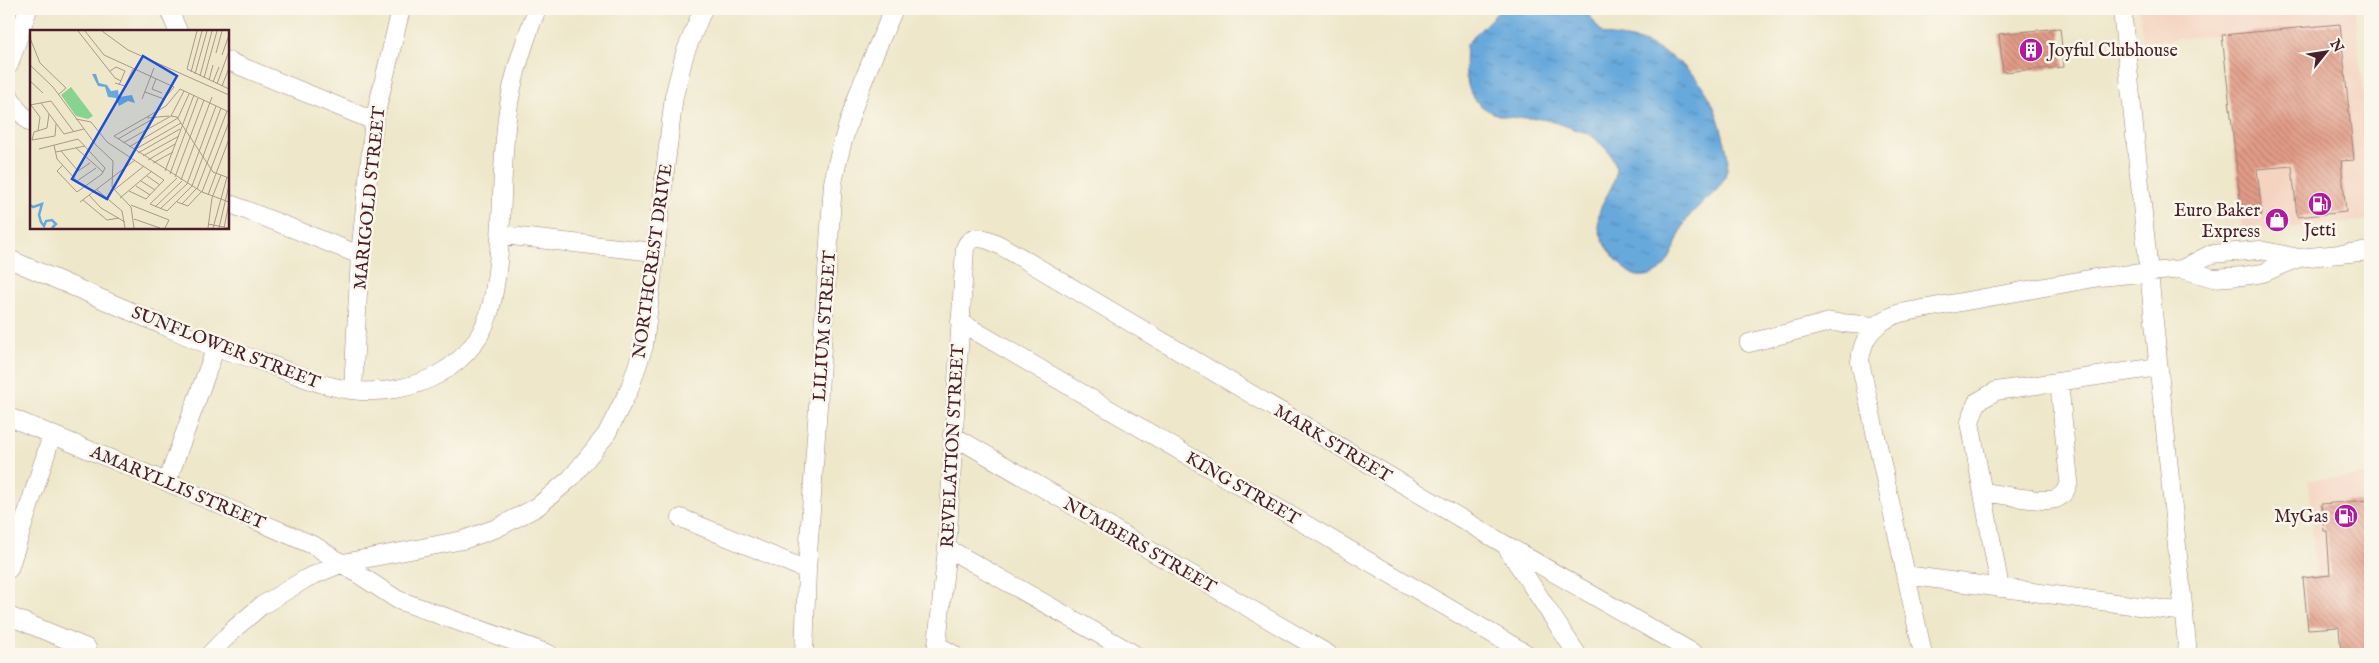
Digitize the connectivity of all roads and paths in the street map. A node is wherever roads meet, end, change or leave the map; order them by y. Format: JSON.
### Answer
{"nodes":[{"id":1,"x":28,"y":9,"type":"edge"},
{"id":2,"x":172,"y":9,"type":"edge"},
{"id":3,"x":401,"y":9,"type":"edge"},
{"id":4,"x":537,"y":9,"type":"edge"},
{"id":5,"x":703,"y":9,"type":"edge"},
{"id":6,"x":894,"y":9,"type":"edge"},
{"id":7,"x":2122,"y":9,"type":"edge"},
{"id":8,"x":178,"y":30,"type":"edge"},
{"id":9,"x":229,"y":60,"type":"edge"},
{"id":10,"x":9,"y":65,"type":"edge"},
{"id":11,"x":9,"y":96,"type":"edge"},
{"id":12,"x":374,"y":121,"type":"junction"},
{"id":13,"x":30,"y":122,"type":"edge"},
{"id":14,"x":229,"y":203,"type":"edge"},
{"id":15,"x":502,"y":236,"type":"junction"},
{"id":16,"x":970,"y":240,"type":"joint"},
{"id":17,"x":2370,"y":251,"type":"edge"},
{"id":18,"x":654,"y":252,"type":"junction"},
{"id":19,"x":360,"y":255,"type":"junction"},
{"id":20,"x":2299,"y":258,"type":"junction"},
{"id":21,"x":9,"y":259,"type":"edge"},
{"id":22,"x":2182,"y":269,"type":"junction"},
{"id":23,"x":2148,"y":272,"type":"junction"},
{"id":24,"x":960,"y":322,"type":"junction"},
{"id":25,"x":1875,"y":326,"type":"junction"},
{"id":26,"x":1749,"y":343,"type":"dead end"},
{"id":27,"x":216,"y":347,"type":"junction"},
{"id":28,"x":2158,"y":367,"type":"junction"},
{"id":29,"x":2059,"y":382,"type":"junction"},
{"id":30,"x":353,"y":390,"type":"junction"},
{"id":31,"x":9,"y":417,"type":"edge"},
{"id":32,"x":952,"y":435,"type":"junction"},
{"id":33,"x":52,"y":436,"type":"junction"},
{"id":34,"x":167,"y":482,"type":"junction"},
{"id":35,"x":1983,"y":492,"type":"junction"},
{"id":36,"x":681,"y":518,"type":"dead end"},
{"id":37,"x":1504,"y":544,"type":"junction"},
{"id":38,"x":947,"y":548,"type":"junction"},
{"id":39,"x":343,"y":563,"type":"junction"},
{"id":40,"x":9,"y":569,"type":"edge"},
{"id":41,"x":807,"y":570,"type":"junction"},
{"id":42,"x":1905,"y":575,"type":"junction"},
{"id":43,"x":2000,"y":588,"type":"junction"},
{"id":44,"x":2184,"y":612,"type":"junction"},
{"id":45,"x":9,"y":616,"type":"edge"},
{"id":46,"x":87,"y":648,"type":"dead end"},
{"id":47,"x":937,"y":650,"type":"edge"},
{"id":48,"x":210,"y":654,"type":"edge"},
{"id":49,"x":549,"y":654,"type":"edge"},
{"id":50,"x":804,"y":654,"type":"edge"},
{"id":51,"x":953,"y":654,"type":"edge"},
{"id":52,"x":1134,"y":654,"type":"edge"},
{"id":53,"x":1328,"y":654,"type":"edge"},
{"id":54,"x":1527,"y":654,"type":"edge"},
{"id":55,"x":1577,"y":654,"type":"edge"},
{"id":56,"x":1695,"y":654,"type":"edge"},
{"id":57,"x":1923,"y":654,"type":"edge"},
{"id":58,"x":2188,"y":654,"type":"edge"}],
"edges":[{"from":1,"to":10,"type":"street"},
{"from":2,"to":8,"type":"street"},
{"from":3,"to":12,"type":"street","name":"MARIGOLD STREET"},
{"from":4,"to":15,"type":"street","name":"SUNFLOWER STREET"},
{"from":5,"to":18,"type":"street","name":"NORTHCREST DRIVE"},
{"from":6,"to":41,"type":"street","name":"LILIUM STREET"},
{"from":7,"to":23,"type":"street"},
{"from":9,"to":12,"type":"street"},
{"from":11,"to":13,"type":"street"},
{"from":12,"to":19,"type":"street","name":"MARIGOLD STREET"},
{"from":14,"to":19,"type":"street"},
{"from":15,"to":18,"type":"street"},
{"from":15,"to":30,"type":"street","name":"SUNFLOWER STREET"},
{"from":16,"to":24,"type":"street","name":"REVELATION STREET"},
{"from":16,"to":37,"type":"street","name":"MARK STREET"},
{"from":17,"to":20,"type":"street"},
{"from":18,"to":39,"type":"street","name":"NORTHCREST DRIVE"},
{"from":19,"to":30,"type":"street","name":"MARIGOLD STREET"},
{"from":20,"to":22,"type":"street"},
{"from":20,"to":22,"type":"street"},
{"from":21,"to":27,"type":"street","name":"SUNFLOWER STREET"},
{"from":22,"to":23,"type":"street"},
{"from":23,"to":25,"type":"street"},
{"from":23,"to":28,"type":"street"},
{"from":24,"to":32,"type":"street","name":"REVELATION STREET"},
{"from":24,"to":54,"type":"street","name":"KING STREET"},
{"from":25,"to":26,"type":"street"},
{"from":25,"to":42,"type":"street"},
{"from":27,"to":30,"type":"street","name":"SUNFLOWER STREET"},
{"from":27,"to":34,"type":"street"},
{"from":28,"to":29,"type":"street"},
{"from":28,"to":44,"type":"street"},
{"from":29,"to":35,"type":"street"},
{"from":29,"to":35,"type":"street"},
{"from":31,"to":33,"type":"street","name":"AMARYLLIS STREET"},
{"from":32,"to":38,"type":"street","name":"REVELATION STREET"},
{"from":32,"to":53,"type":"street","name":"NUMBERS STREET"},
{"from":33,"to":34,"type":"street","name":"AMARYLLIS STREET"},
{"from":33,"to":40,"type":"street"},
{"from":34,"to":39,"type":"street","name":"AMARYLLIS STREET"},
{"from":35,"to":43,"type":"street"},
{"from":36,"to":41,"type":"street"},
{"from":37,"to":55,"type":"street"},
{"from":37,"to":56,"type":"street","name":"MARK STREET"},
{"from":38,"to":47,"type":"street","name":"REVELATION STREET"},
{"from":38,"to":52,"type":"street"},
{"from":39,"to":48,"type":"street","name":"NORTHCREST DRIVE"},
{"from":39,"to":49,"type":"street","name":"AMARYLLIS STREET"},
{"from":41,"to":50,"type":"street","name":"LILIUM STREET"},
{"from":42,"to":43,"type":"street"},
{"from":42,"to":57,"type":"street"},
{"from":43,"to":44,"type":"street"},
{"from":44,"to":58,"type":"street"},
{"from":45,"to":46,"type":"street"},
{"from":47,"to":51,"type":"street"}]}
